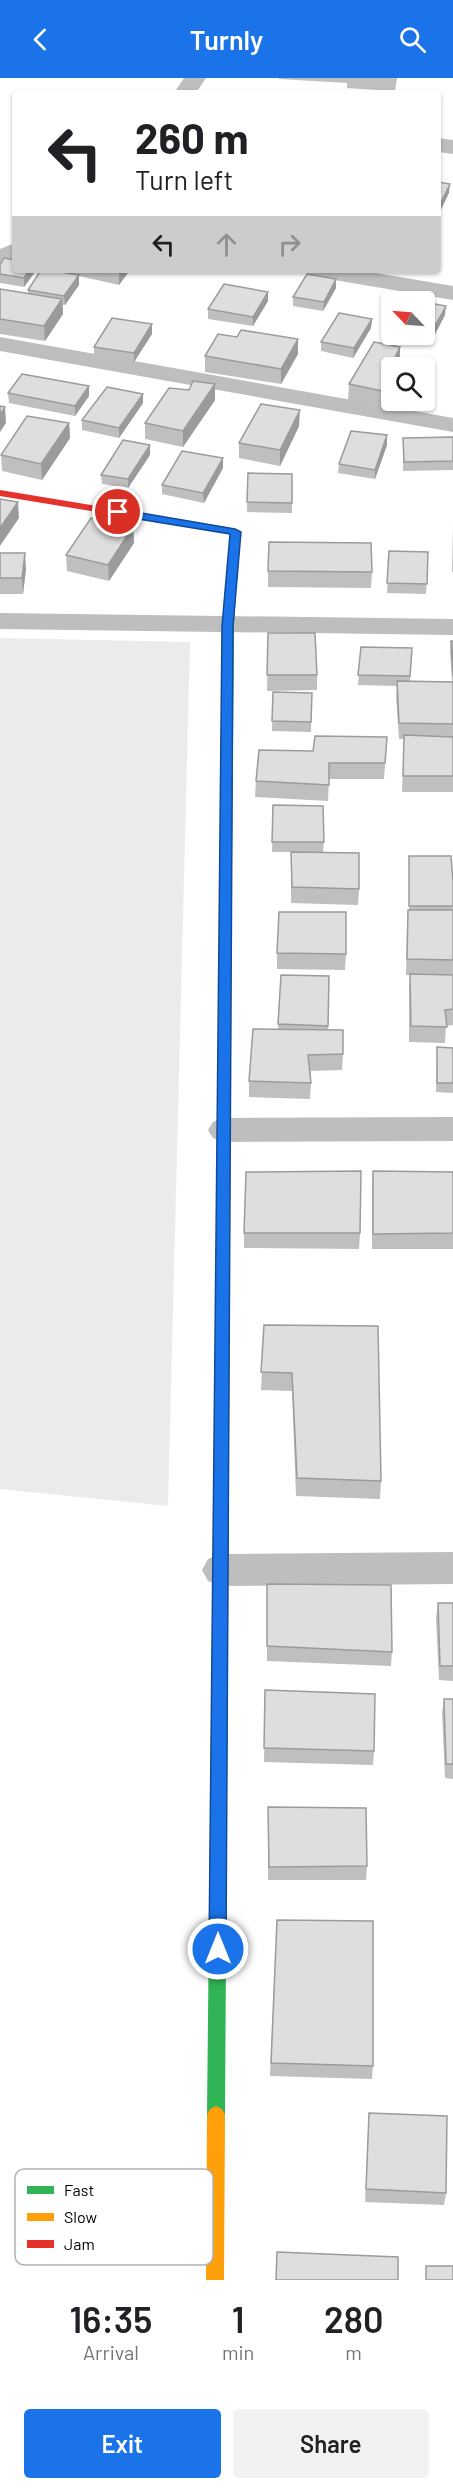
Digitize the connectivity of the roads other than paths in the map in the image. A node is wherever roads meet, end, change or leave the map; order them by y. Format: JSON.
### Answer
{"nodes":[{"id":1,"x":334,"y":273,"type":"edge"},
{"id":2,"x":453,"y":293,"type":"edge"},
{"id":3,"x":0,"y":344,"type":"edge"},
{"id":4,"x":453,"y":425,"type":"edge"},
{"id":5,"x":0,"y":493,"type":"edge"},
{"id":6,"x":0,"y":621,"type":"edge"},
{"id":7,"x":228,"y":626,"type":"junction"},
{"id":8,"x":453,"y":627,"type":"edge"},
{"id":9,"x":453,"y":1129,"type":"edge"},
{"id":10,"x":224,"y":1130,"type":"junction"},
{"id":11,"x":453,"y":1568,"type":"edge"},
{"id":12,"x":221,"y":1570,"type":"junction"},
{"id":13,"x":215,"y":2280,"type":"edge"}],
"edges":[{"from":1,"to":2,"type":"street"},
{"from":3,"to":4,"type":"street"},
{"from":5,"to":7,"type":"street"},
{"from":6,"to":7,"type":"street"},
{"from":7,"to":8,"type":"street"},
{"from":7,"to":10,"type":"street"},
{"from":9,"to":10,"type":"street"},
{"from":10,"to":12,"type":"street"},
{"from":11,"to":12,"type":"street"},
{"from":12,"to":13,"type":"street"}]}
